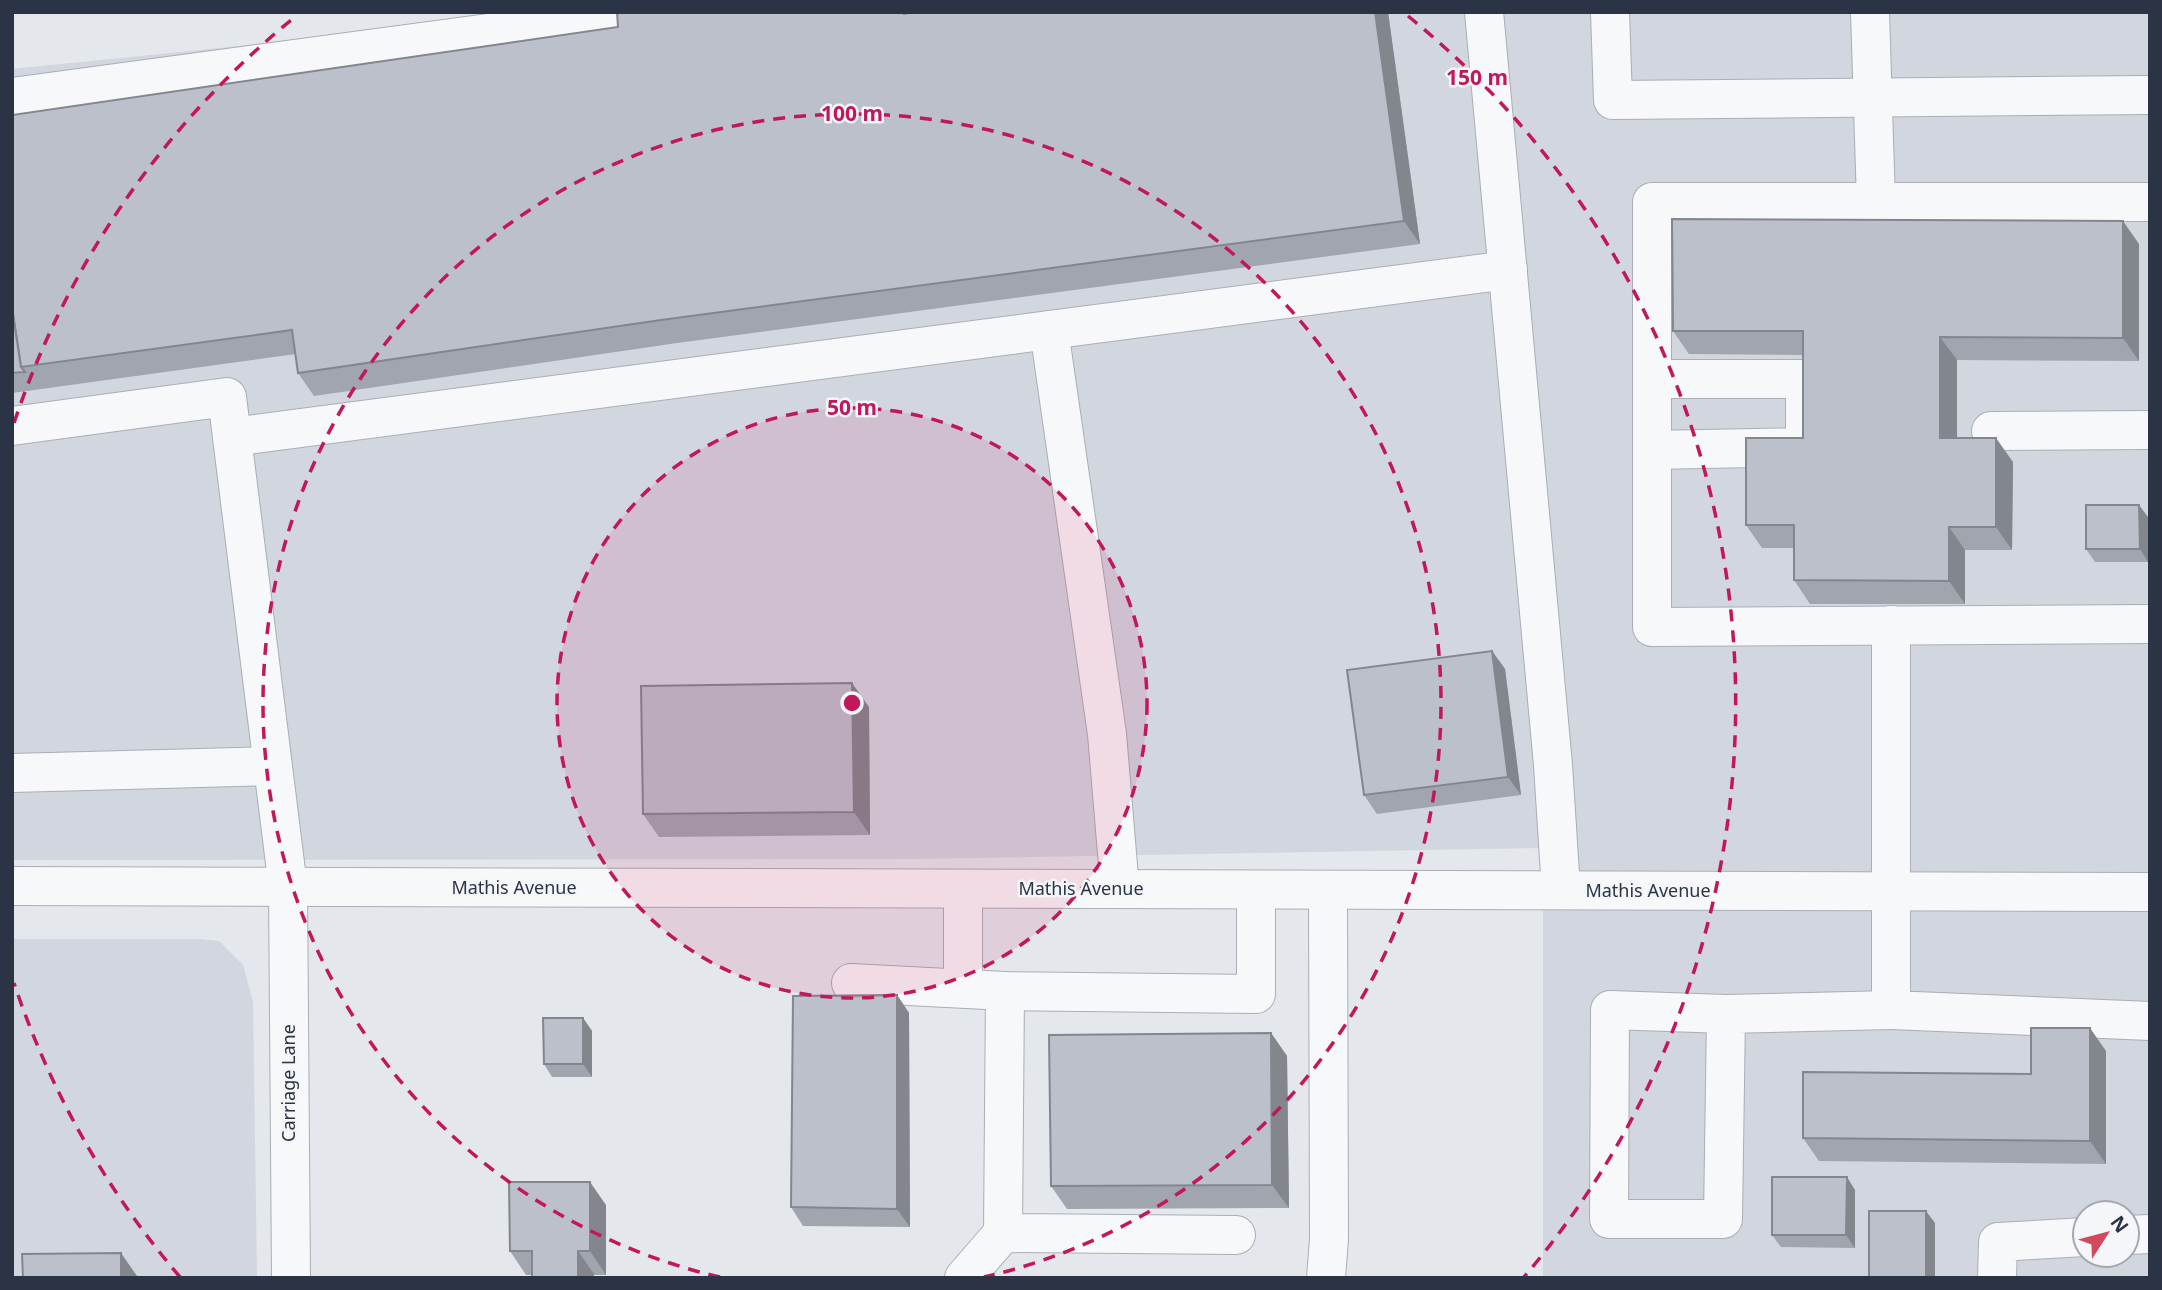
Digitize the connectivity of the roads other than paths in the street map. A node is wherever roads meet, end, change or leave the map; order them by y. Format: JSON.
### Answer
{"nodes":[{"id":1,"x":645,"y":12,"type":"edge"},
{"id":2,"x":1484,"y":12,"type":"edge"},
{"id":3,"x":1610,"y":12,"type":"edge"},
{"id":4,"x":1871,"y":12,"type":"edge"},
{"id":5,"x":2150,"y":95,"type":"edge"},
{"id":6,"x":12,"y":97,"type":"edge"},
{"id":7,"x":1873,"y":98,"type":"junction"},
{"id":8,"x":1875,"y":202,"type":"junction"},
{"id":9,"x":2150,"y":202,"type":"edge"},
{"id":10,"x":1508,"y":270,"type":"junction"},
{"id":11,"x":1049,"y":330,"type":"junction"},
{"id":12,"x":1652,"y":379,"type":"junction"},
{"id":13,"x":12,"y":426,"type":"edge"},
{"id":14,"x":2150,"y":430,"type":"edge"},
{"id":15,"x":1991,"y":431,"type":"dead end"},
{"id":16,"x":232,"y":438,"type":"junction"},
{"id":17,"x":1652,"y":450,"type":"junction"},
{"id":18,"x":2150,"y":624,"type":"edge"},
{"id":19,"x":1891,"y":625,"type":"junction"},
{"id":20,"x":271,"y":766,"type":"junction"},
{"id":21,"x":12,"y":773,"type":"edge"},
{"id":22,"x":12,"y":886,"type":"edge"},
{"id":23,"x":288,"y":887,"type":"junction"},
{"id":24,"x":963,"y":889,"type":"junction"},
{"id":25,"x":1120,"y":889,"type":"junction"},
{"id":26,"x":1256,"y":890,"type":"junction"},
{"id":27,"x":1328,"y":890,"type":"junction"},
{"id":28,"x":1561,"y":890,"type":"junction"},
{"id":29,"x":1891,"y":891,"type":"junction"},
{"id":30,"x":2150,"y":892,"type":"edge"},
{"id":31,"x":851,"y":983,"type":"dead end"},
{"id":32,"x":963,"y":988,"type":"junction"},
{"id":33,"x":1005,"y":991,"type":"junction"},
{"id":34,"x":1891,"y":1010,"type":"junction"},
{"id":35,"x":1726,"y":1014,"type":"junction"},
{"id":36,"x":2150,"y":1021,"type":"edge"},
{"id":37,"x":1003,"y":1233,"type":"junction"},
{"id":38,"x":1236,"y":1235,"type":"dead end"},
{"id":39,"x":2071,"y":1238,"type":"edge"},
{"id":40,"x":291,"y":1278,"type":"edge"},
{"id":41,"x":964,"y":1278,"type":"edge"},
{"id":42,"x":1326,"y":1278,"type":"edge"},
{"id":43,"x":1997,"y":1278,"type":"edge"}],
"edges":[{"from":1,"to":6,"type":"street"},
{"from":2,"to":10,"type":"street"},
{"from":3,"to":7,"type":"street"},
{"from":4,"to":7,"type":"street"},
{"from":5,"to":7,"type":"street"},
{"from":7,"to":8,"type":"street"},
{"from":8,"to":9,"type":"street"},
{"from":8,"to":12,"type":"street"},
{"from":10,"to":11,"type":"street"},
{"from":10,"to":28,"type":"street"},
{"from":11,"to":16,"type":"street"},
{"from":11,"to":25,"type":"street"},
{"from":12,"to":17,"type":"street"},
{"from":12,"to":17,"type":"street"},
{"from":13,"to":16,"type":"street","name":"Carriage Lane"},
{"from":14,"to":15,"type":"street"},
{"from":16,"to":20,"type":"street","name":"Carriage Lane"},
{"from":17,"to":19,"type":"street"},
{"from":18,"to":19,"type":"street"},
{"from":19,"to":29,"type":"street"},
{"from":20,"to":21,"type":"street"},
{"from":20,"to":23,"type":"street","name":"Carriage Lane"},
{"from":22,"to":23,"type":"street","name":"Mathis Avenue"},
{"from":23,"to":24,"type":"street","name":"Mathis Avenue"},
{"from":23,"to":40,"type":"street","name":"Carriage Lane"},
{"from":24,"to":25,"type":"street","name":"Mathis Avenue"},
{"from":24,"to":32,"type":"street"},
{"from":25,"to":26,"type":"street","name":"Mathis Avenue"},
{"from":26,"to":27,"type":"street","name":"Mathis Avenue"},
{"from":26,"to":33,"type":"street"},
{"from":27,"to":28,"type":"street","name":"Mathis Avenue"},
{"from":27,"to":42,"type":"street"},
{"from":28,"to":29,"type":"street","name":"Mathis Avenue"},
{"from":29,"to":30,"type":"street","name":"Mathis Avenue"},
{"from":29,"to":34,"type":"street"},
{"from":31,"to":32,"type":"street"},
{"from":32,"to":33,"type":"street"},
{"from":33,"to":37,"type":"street"},
{"from":34,"to":35,"type":"street"},
{"from":34,"to":36,"type":"street"},
{"from":35,"to":35,"type":"street"},
{"from":37,"to":38,"type":"street"},
{"from":37,"to":41,"type":"street"},
{"from":39,"to":43,"type":"street"}]}
